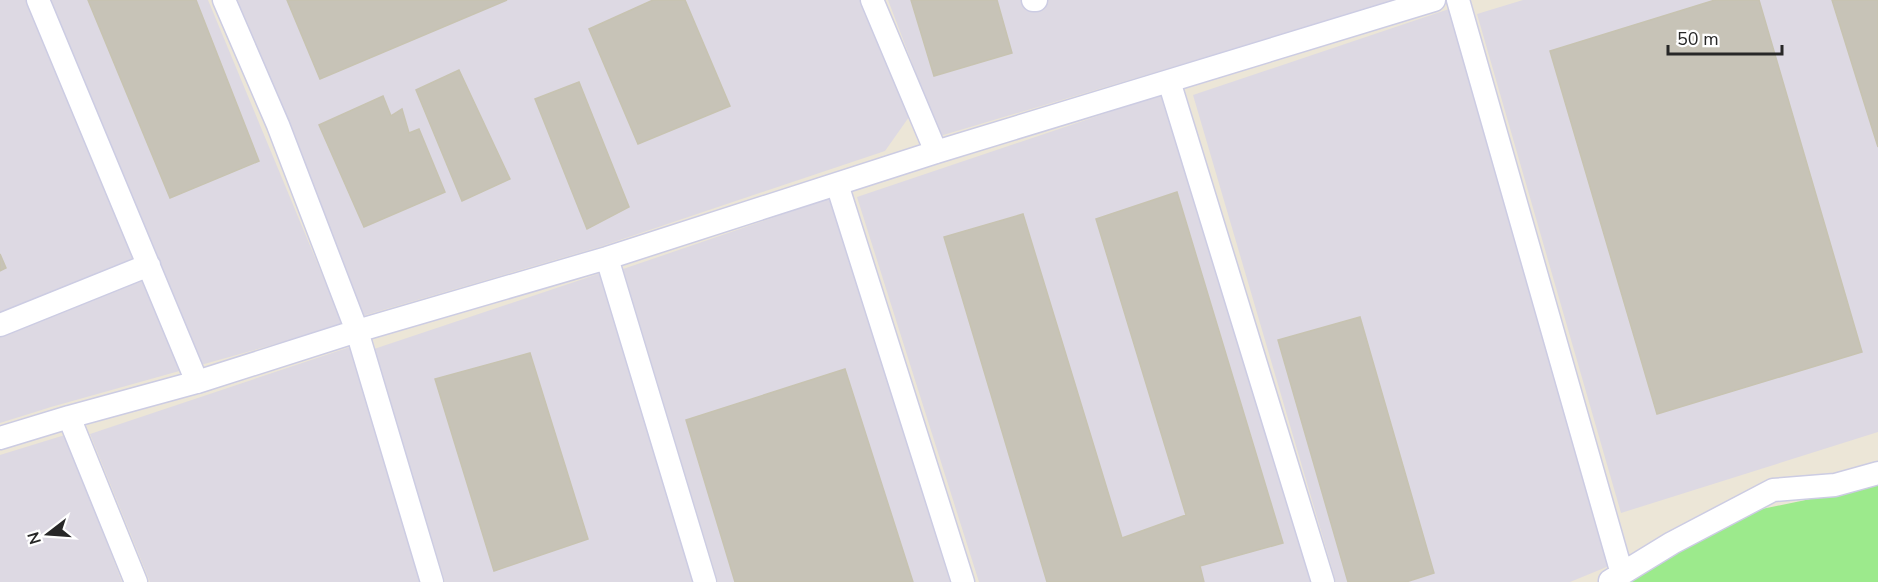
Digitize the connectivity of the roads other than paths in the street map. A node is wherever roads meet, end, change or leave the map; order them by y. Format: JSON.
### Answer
{"nodes":[{"id":1,"x":38,"y":0,"type":"edge"},
{"id":2,"x":224,"y":0,"type":"edge"},
{"id":3,"x":872,"y":0,"type":"edge"},
{"id":4,"x":1434,"y":0,"type":"edge"},
{"id":5,"x":1458,"y":0,"type":"edge"},
{"id":6,"x":1410,"y":4,"type":"edge"},
{"id":7,"x":1169,"y":81,"type":"junction"},
{"id":8,"x":936,"y":152,"type":"junction"},
{"id":9,"x":837,"y":184,"type":"junction"},
{"id":10,"x":607,"y":258,"type":"junction"},
{"id":11,"x":149,"y":265,"type":"junction"},
{"id":12,"x":0,"y":325,"type":"edge"},
{"id":13,"x":357,"y":331,"type":"junction"},
{"id":14,"x":197,"y":382,"type":"junction"},
{"id":15,"x":69,"y":417,"type":"junction"},
{"id":16,"x":0,"y":438,"type":"edge"},
{"id":17,"x":1878,"y":473,"type":"edge"},
{"id":18,"x":1615,"y":578,"type":"edge"},
{"id":19,"x":136,"y":582,"type":"edge"},
{"id":20,"x":432,"y":582,"type":"edge"},
{"id":21,"x":705,"y":582,"type":"edge"},
{"id":22,"x":963,"y":582,"type":"edge"},
{"id":23,"x":1323,"y":582,"type":"edge"}],
"edges":[{"from":1,"to":11,"type":"street"},
{"from":2,"to":13,"type":"street"},
{"from":3,"to":8,"type":"street"},
{"from":4,"to":6,"type":"street"},
{"from":5,"to":18,"type":"street"},
{"from":6,"to":7,"type":"street"},
{"from":7,"to":8,"type":"street"},
{"from":7,"to":23,"type":"street"},
{"from":8,"to":9,"type":"street"},
{"from":9,"to":10,"type":"street"},
{"from":9,"to":22,"type":"street"},
{"from":10,"to":13,"type":"street"},
{"from":10,"to":21,"type":"street"},
{"from":11,"to":12,"type":"street"},
{"from":11,"to":14,"type":"street"},
{"from":13,"to":14,"type":"street"},
{"from":13,"to":20,"type":"street"},
{"from":14,"to":15,"type":"street"},
{"from":15,"to":16,"type":"street"},
{"from":15,"to":19,"type":"street"},
{"from":17,"to":18,"type":"street"}]}
